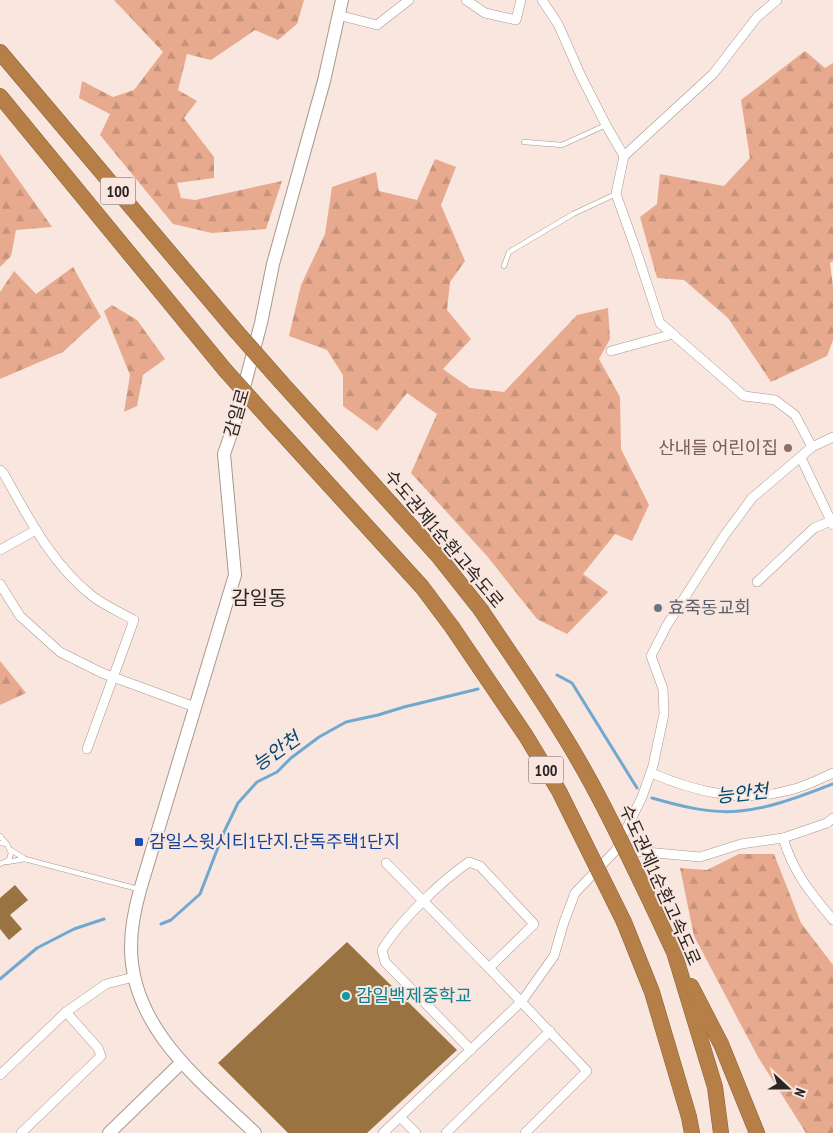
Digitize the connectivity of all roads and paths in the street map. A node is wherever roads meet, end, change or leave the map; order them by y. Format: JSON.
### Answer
{"nodes":[{"id":1,"x":342,"y":0,"type":"edge"},
{"id":2,"x":409,"y":0,"type":"edge"},
{"id":3,"x":466,"y":0,"type":"edge"},
{"id":4,"x":521,"y":0,"type":"edge"},
{"id":5,"x":542,"y":0,"type":"edge"},
{"id":6,"x":777,"y":0,"type":"edge"},
{"id":7,"x":338,"y":15,"type":"junction"},
{"id":8,"x":0,"y":52,"type":"edge"},
{"id":9,"x":0,"y":96,"type":"edge"},
{"id":10,"x":606,"y":125,"type":"junction"},
{"id":11,"x":524,"y":142,"type":"dead end"},
{"id":12,"x":624,"y":156,"type":"junction"},
{"id":13,"x":616,"y":194,"type":"junction"},
{"id":14,"x":504,"y":266,"type":"dead end"},
{"id":15,"x":673,"y":334,"type":"junction"},
{"id":16,"x":610,"y":351,"type":"dead end"},
{"id":17,"x":833,"y":437,"type":"edge"},
{"id":18,"x":812,"y":447,"type":"junction"},
{"id":19,"x":801,"y":458,"type":"junction"},
{"id":20,"x":0,"y":470,"type":"edge"},
{"id":21,"x":832,"y":523,"type":"edge"},
{"id":22,"x":36,"y":530,"type":"junction"},
{"id":23,"x":0,"y":550,"type":"edge"},
{"id":24,"x":757,"y":582,"type":"dead end"},
{"id":25,"x":0,"y":584,"type":"edge"},
{"id":26,"x":113,"y":677,"type":"junction"},
{"id":27,"x":195,"y":707,"type":"junction"},
{"id":28,"x":88,"y":749,"type":"dead end"},
{"id":29,"x":651,"y":772,"type":"junction"},
{"id":30,"x":833,"y":774,"type":"edge"},
{"id":31,"x":833,"y":818,"type":"edge"},
{"id":32,"x":0,"y":836,"type":"edge"},
{"id":33,"x":783,"y":838,"type":"junction"},
{"id":34,"x":0,"y":842,"type":"edge"},
{"id":35,"x":7,"y":844,"type":"junction"},
{"id":36,"x":11,"y":850,"type":"junction"},
{"id":37,"x":616,"y":850,"type":"junction"},
{"id":38,"x":25,"y":859,"type":"junction"},
{"id":39,"x":6,"y":863,"type":"junction"},
{"id":40,"x":386,"y":863,"type":"dead end"},
{"id":41,"x":0,"y":864,"type":"edge"},
{"id":42,"x":140,"y":890,"type":"junction"},
{"id":43,"x":424,"y":901,"type":"junction"},
{"id":44,"x":833,"y":920,"type":"edge"},
{"id":45,"x":674,"y":952,"type":"junction"},
{"id":46,"x":489,"y":968,"type":"junction"},
{"id":47,"x":134,"y":977,"type":"junction"},
{"id":48,"x":522,"y":1001,"type":"junction"},
{"id":49,"x":66,"y":1012,"type":"junction"},
{"id":50,"x":550,"y":1031,"type":"junction"},
{"id":51,"x":471,"y":1050,"type":"junction"},
{"id":52,"x":182,"y":1062,"type":"junction"},
{"id":53,"x":0,"y":1075,"type":"edge"},
{"id":54,"x":400,"y":1117,"type":"junction"},
{"id":55,"x":21,"y":1133,"type":"edge"},
{"id":56,"x":109,"y":1133,"type":"edge"},
{"id":57,"x":255,"y":1133,"type":"edge"},
{"id":58,"x":383,"y":1133,"type":"edge"},
{"id":59,"x":416,"y":1133,"type":"edge"},
{"id":60,"x":446,"y":1133,"type":"edge"},
{"id":61,"x":524,"y":1133,"type":"edge"},
{"id":62,"x":691,"y":1133,"type":"edge"},
{"id":63,"x":721,"y":1133,"type":"edge"},
{"id":64,"x":757,"y":1133,"type":"edge"}],
"edges":[{"from":1,"to":7,"type":"street","name":"감일로"},
{"from":2,"to":7,"type":"street"},
{"from":3,"to":4,"type":"street"},
{"from":5,"to":10,"type":"street"},
{"from":6,"to":12,"type":"street"},
{"from":7,"to":27,"type":"street","name":"감일로"},
{"from":8,"to":45,"type":"highway","name":"수도권제1순환고속도로","number":"100","bridge":true},
{"from":9,"to":62,"type":"highway","number":"100","bridge":true},
{"from":10,"to":11,"type":"lane"},
{"from":10,"to":12,"type":"street"},
{"from":12,"to":13,"type":"street"},
{"from":13,"to":14,"type":"lane"},
{"from":13,"to":15,"type":"street"},
{"from":15,"to":16,"type":"street"},
{"from":15,"to":18,"type":"street"},
{"from":17,"to":18,"type":"street"},
{"from":18,"to":19,"type":"street"},
{"from":19,"to":21,"type":"street"},
{"from":19,"to":29,"type":"street"},
{"from":20,"to":22,"type":"street"},
{"from":21,"to":24,"type":"street"},
{"from":22,"to":23,"type":"street"},
{"from":22,"to":26,"type":"street"},
{"from":25,"to":26,"type":"street"},
{"from":26,"to":27,"type":"street"},
{"from":26,"to":28,"type":"street"},
{"from":27,"to":42,"type":"street","name":"감일로"},
{"from":29,"to":30,"type":"street"},
{"from":29,"to":37,"type":"street"},
{"from":31,"to":33,"type":"street"},
{"from":32,"to":35,"type":"lane"},
{"from":33,"to":37,"type":"street"},
{"from":33,"to":44,"type":"street"},
{"from":34,"to":35,"type":"lane"},
{"from":35,"to":36,"type":"lane"},
{"from":36,"to":38,"type":"lane"},
{"from":36,"to":39,"type":"lane"},
{"from":37,"to":48,"type":"street"},
{"from":38,"to":39,"type":"lane"},
{"from":38,"to":42,"type":"lane"},
{"from":39,"to":41,"type":"lane"},
{"from":40,"to":43,"type":"street"},
{"from":42,"to":47,"type":"street","name":"감일로"},
{"from":43,"to":46,"type":"street"},
{"from":43,"to":46,"type":"street"},
{"from":43,"to":51,"type":"street"},
{"from":45,"to":63,"type":"highway","name":"수도권제1순환고속도로","number":"100"},
{"from":45,"to":64,"type":"highway"},
{"from":46,"to":48,"type":"street"},
{"from":47,"to":49,"type":"street"},
{"from":47,"to":52,"type":"street","name":"감일로"},
{"from":48,"to":50,"type":"street"},
{"from":48,"to":51,"type":"street"},
{"from":49,"to":53,"type":"street"},
{"from":49,"to":55,"type":"street"},
{"from":50,"to":60,"type":"street"},
{"from":50,"to":61,"type":"street"},
{"from":51,"to":54,"type":"street"},
{"from":52,"to":56,"type":"street"},
{"from":52,"to":57,"type":"street","name":"감일로"},
{"from":54,"to":58,"type":"street"},
{"from":54,"to":59,"type":"street"}]}
